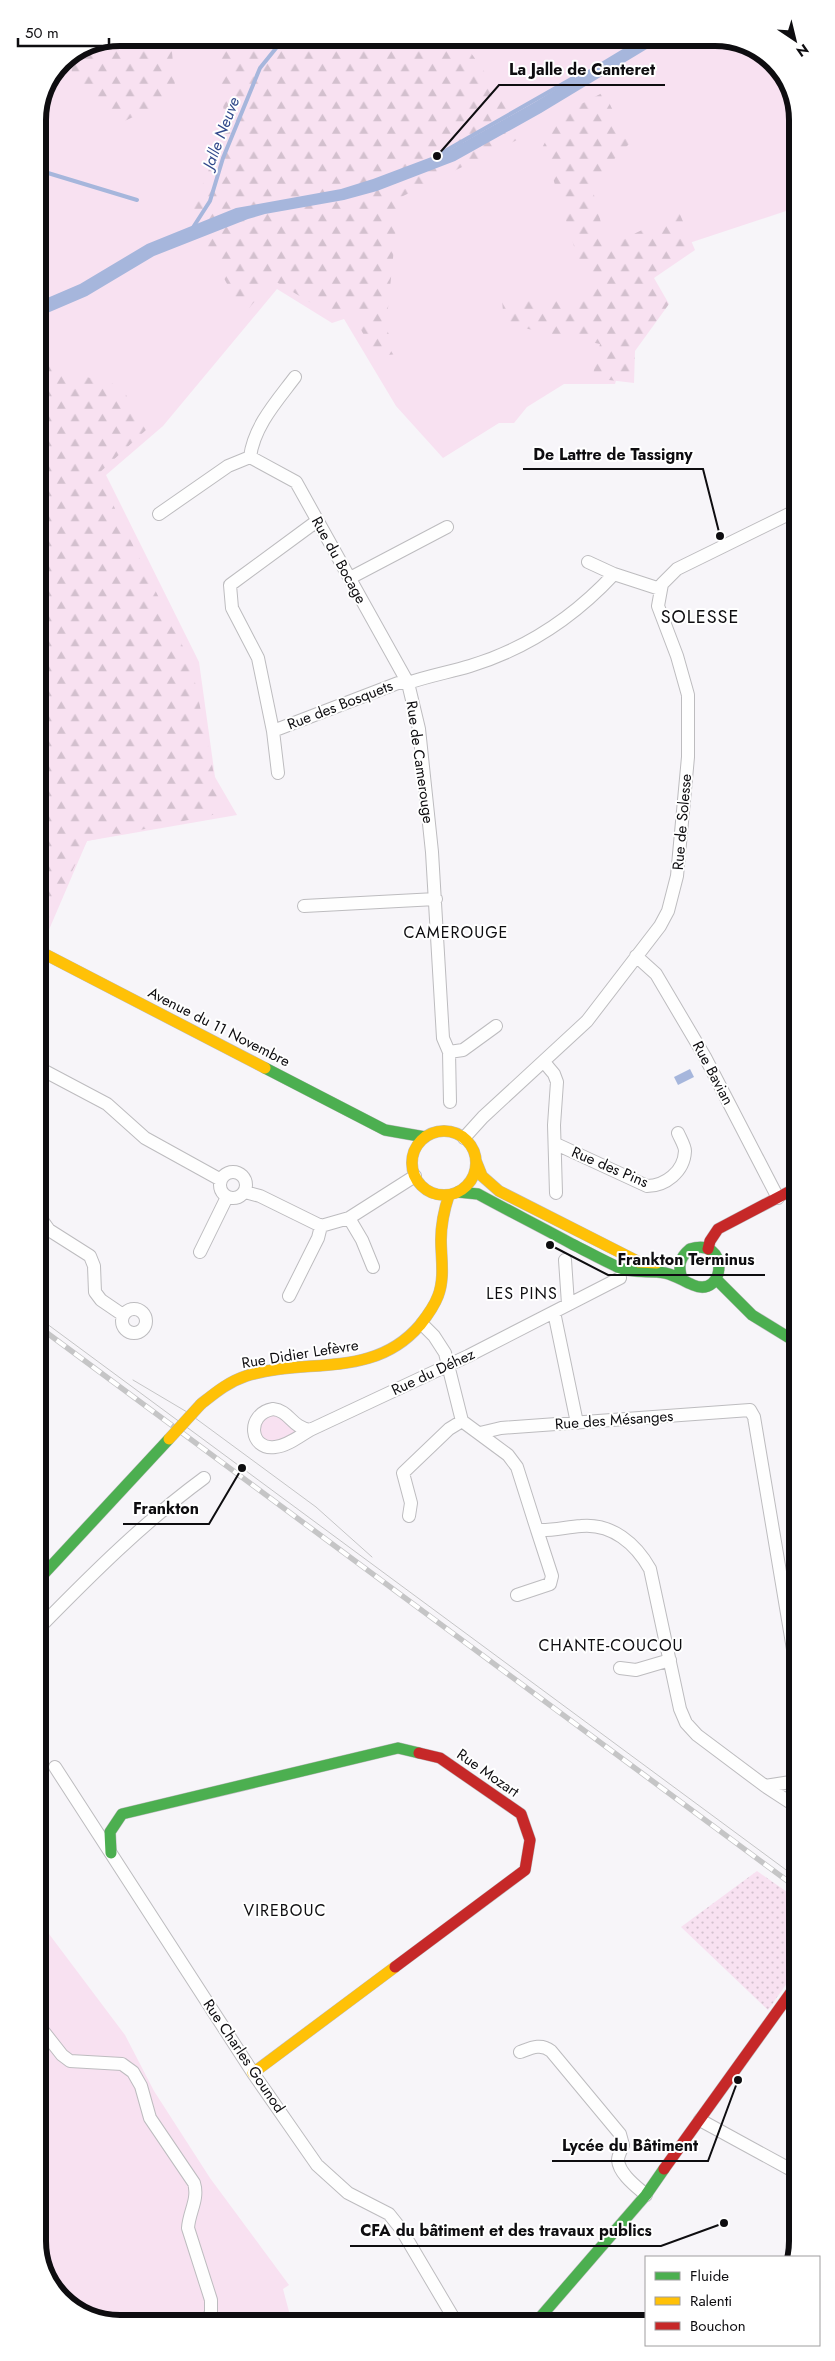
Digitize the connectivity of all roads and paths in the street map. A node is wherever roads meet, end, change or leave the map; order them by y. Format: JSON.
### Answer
{"nodes":[{"id":1,"x":295,"y":377,"type":"dead end"},
{"id":2,"x":250,"y":457,"type":"junction"},
{"id":3,"x":159,"y":514,"type":"dead end"},
{"id":4,"x":789,"y":514,"type":"edge"},
{"id":5,"x":317,"y":521,"type":"junction"},
{"id":6,"x":447,"y":527,"type":"dead end"},
{"id":7,"x":588,"y":562,"type":"dead end"},
{"id":8,"x":614,"y":574,"type":"junction"},
{"id":9,"x":350,"y":578,"type":"junction"},
{"id":10,"x":660,"y":589,"type":"junction"},
{"id":11,"x":408,"y":683,"type":"junction"},
{"id":12,"x":273,"y":731,"type":"junction"},
{"id":13,"x":278,"y":773,"type":"dead end"},
{"id":14,"x":436,"y":899,"type":"junction"},
{"id":15,"x":304,"y":906,"type":"dead end"},
{"id":16,"x":46,"y":955,"type":"edge"},
{"id":17,"x":636,"y":956,"type":"junction"},
{"id":18,"x":496,"y":1026,"type":"dead end"},
{"id":19,"x":448,"y":1052,"type":"junction"},
{"id":20,"x":544,"y":1062,"type":"junction"},
{"id":21,"x":46,"y":1072,"type":"edge"},
{"id":22,"x":450,"y":1102,"type":"dead end"},
{"id":23,"x":385,"y":1130,"type":"junction"},
{"id":24,"x":678,"y":1133,"type":"dead end"},
{"id":25,"x":425,"y":1137,"type":"junction"},
{"id":26,"x":464,"y":1138,"type":"junction"},
{"id":27,"x":556,"y":1144,"type":"junction"},
{"id":28,"x":413,"y":1159,"type":"junction"},
{"id":29,"x":476,"y":1161,"type":"junction"},
{"id":30,"x":414,"y":1176,"type":"junction"},
{"id":31,"x":221,"y":1180,"type":"junction"},
{"id":32,"x":245,"y":1192,"type":"junction"},
{"id":33,"x":429,"y":1192,"type":"junction"},
{"id":34,"x":789,"y":1192,"type":"edge"},
{"id":35,"x":556,"y":1193,"type":"dead end"},
{"id":36,"x":454,"y":1194,"type":"junction"},
{"id":37,"x":227,"y":1197,"type":"junction"},
{"id":38,"x":778,"y":1198,"type":"junction"},
{"id":39,"x":349,"y":1218,"type":"junction"},
{"id":40,"x":46,"y":1226,"type":"edge"},
{"id":41,"x":321,"y":1226,"type":"junction"},
{"id":42,"x":441,"y":1234,"type":"junction"},
{"id":43,"x":708,"y":1249,"type":"junction"},
{"id":44,"x":200,"y":1252,"type":"dead end"},
{"id":45,"x":685,"y":1252,"type":"junction"},
{"id":46,"x":565,"y":1260,"type":"dead end"},
{"id":47,"x":373,"y":1267,"type":"dead end"},
{"id":48,"x":620,"y":1278,"type":"dead end"},
{"id":49,"x":682,"y":1279,"type":"junction"},
{"id":50,"x":716,"y":1279,"type":"junction"},
{"id":51,"x":288,"y":1296,"type":"dead end"},
{"id":52,"x":568,"y":1304,"type":"junction"},
{"id":53,"x":554,"y":1312,"type":"junction"},
{"id":54,"x":123,"y":1315,"type":"dead end"},
{"id":55,"x":422,"y":1324,"type":"junction"},
{"id":56,"x":789,"y":1338,"type":"edge"},
{"id":57,"x":448,"y":1365,"type":"junction"},
{"id":58,"x":462,"y":1420,"type":"junction"},
{"id":59,"x":577,"y":1423,"type":"junction"},
{"id":60,"x":310,"y":1430,"type":"dead end"},
{"id":61,"x":480,"y":1433,"type":"junction"},
{"id":62,"x":204,"y":1478,"type":"dead end"},
{"id":63,"x":409,"y":1516,"type":"dead end"},
{"id":64,"x":537,"y":1530,"type":"junction"},
{"id":65,"x":46,"y":1572,"type":"edge"},
{"id":66,"x":518,"y":1595,"type":"dead end"},
{"id":67,"x":789,"y":1595,"type":"edge"},
{"id":68,"x":46,"y":1621,"type":"edge"},
{"id":69,"x":670,"y":1660,"type":"junction"},
{"id":70,"x":620,"y":1668,"type":"dead end"},
{"id":71,"x":55,"y":1766,"type":"dead end"},
{"id":72,"x":789,"y":1782,"type":"edge"},
{"id":73,"x":765,"y":1786,"type":"junction"},
{"id":74,"x":789,"y":1802,"type":"edge"},
{"id":75,"x":111,"y":1853,"type":"junction"},
{"id":76,"x":789,"y":1995,"type":"edge"},
{"id":77,"x":46,"y":2035,"type":"edge"},
{"id":78,"x":520,"y":2052,"type":"dead end"},
{"id":79,"x":253,"y":2073,"type":"junction"},
{"id":80,"x":700,"y":2120,"type":"junction"},
{"id":81,"x":789,"y":2169,"type":"edge"},
{"id":82,"x":646,"y":2195,"type":"junction"},
{"id":83,"x":210,"y":2315,"type":"edge"},
{"id":84,"x":452,"y":2315,"type":"edge"},
{"id":85,"x":543,"y":2315,"type":"edge"}],
"edges":[{"from":1,"to":2,"type":"street"},
{"from":2,"to":3,"type":"street"},
{"from":2,"to":5,"type":"street","name":"Rue du Bocage"},
{"from":4,"to":10,"type":"street"},
{"from":5,"to":9,"type":"street","name":"Rue du Bocage"},
{"from":5,"to":12,"type":"street","name":"Rue des Bosquets"},
{"from":6,"to":9,"type":"street"},
{"from":7,"to":8,"type":"street"},
{"from":8,"to":10,"type":"street"},
{"from":8,"to":11,"type":"street","name":"Rue de Camerouge"},
{"from":9,"to":11,"type":"street","name":"Rue du Bocage"},
{"from":10,"to":17,"type":"street","name":"Rue de Solesse"},
{"from":11,"to":12,"type":"street","name":"Rue des Bosquets"},
{"from":11,"to":14,"type":"street","name":"Rue de Camerouge"},
{"from":12,"to":13,"type":"street","name":"Rue des Bosquets"},
{"from":14,"to":15,"type":"street"},
{"from":14,"to":19,"type":"street","name":"Rue de Camerouge"},
{"from":16,"to":23,"type":"main road","name":"Avenue du 11 Novembre"},
{"from":17,"to":20,"type":"street","name":"Rue de Solesse"},
{"from":17,"to":38,"type":"street","name":"Rue Bavian"},
{"from":18,"to":19,"type":"street"},
{"from":19,"to":22,"type":"street","name":"Rue de Camerouge"},
{"from":20,"to":26,"type":"street","name":"Rue de Solesse"},
{"from":20,"to":27,"type":"street"},
{"from":21,"to":31,"type":"street"},
{"from":23,"to":25,"type":"main road","name":"Avenue du 11 Novembre"},
{"from":23,"to":28,"type":"main road","name":"Avenue du 11 Novembre"},
{"from":24,"to":27,"type":"street","name":"Rue des Pins"},
{"from":25,"to":26,"type":"main road"},
{"from":25,"to":28,"type":"main road"},
{"from":26,"to":29,"type":"main road"},
{"from":27,"to":35,"type":"street"},
{"from":28,"to":30,"type":"main road"},
{"from":29,"to":36,"type":"main road"},
{"from":29,"to":45,"type":"main road"},
{"from":30,"to":33,"type":"main road"},
{"from":30,"to":39,"type":"street"},
{"from":31,"to":32,"type":"street"},
{"from":31,"to":37,"type":"street"},
{"from":32,"to":37,"type":"street"},
{"from":32,"to":41,"type":"street"},
{"from":33,"to":36,"type":"main road"},
{"from":33,"to":42,"type":"main road","name":"Rue Didier Lefèvre"},
{"from":34,"to":38,"type":"main road"},
{"from":36,"to":42,"type":"main road","name":"Rue Didier Lefèvre"},
{"from":36,"to":49,"type":"main road"},
{"from":37,"to":44,"type":"street"},
{"from":38,"to":43,"type":"main road"},
{"from":39,"to":41,"type":"street"},
{"from":39,"to":47,"type":"street"},
{"from":40,"to":54,"type":"street"},
{"from":41,"to":51,"type":"street"},
{"from":42,"to":55,"type":"main road","name":"Rue Didier Lefèvre"},
{"from":43,"to":45,"type":"main road"},
{"from":43,"to":50,"type":"main road"},
{"from":45,"to":49,"type":"main road"},
{"from":46,"to":52,"type":"street"},
{"from":48,"to":52,"type":"street","name":"Rue du Déhez"},
{"from":49,"to":50,"type":"main road"},
{"from":50,"to":56,"type":"main road"},
{"from":52,"to":53,"type":"street","name":"Rue du Déhez"},
{"from":53,"to":57,"type":"street","name":"Rue du Déhez"},
{"from":53,"to":59,"type":"street"},
{"from":55,"to":57,"type":"street"},
{"from":55,"to":65,"type":"main road","name":"Rue Didier Lefèvre","bridge":true},
{"from":57,"to":58,"type":"street"},
{"from":57,"to":60,"type":"street","name":"Rue du Déhez"},
{"from":58,"to":61,"type":"street"},
{"from":58,"to":63,"type":"street"},
{"from":59,"to":61,"type":"street","name":"Rue des Mésanges"},
{"from":59,"to":67,"type":"street","name":"Rue des Mésanges"},
{"from":61,"to":64,"type":"street"},
{"from":62,"to":68,"type":"street"},
{"from":64,"to":66,"type":"street"},
{"from":64,"to":69,"type":"street"},
{"from":69,"to":70,"type":"street"},
{"from":69,"to":73,"type":"street"},
{"from":71,"to":75,"type":"street","name":"Rue Charles Gounod"},
{"from":72,"to":73,"type":"street"},
{"from":73,"to":74,"type":"street"},
{"from":75,"to":79,"type":"street","name":"Rue Charles Gounod"},
{"from":75,"to":79,"type":"main road","name":"Rue Mozart"},
{"from":76,"to":80,"type":"main road"},
{"from":77,"to":83,"type":"street"},
{"from":78,"to":82,"type":"street"},
{"from":79,"to":84,"type":"street","name":"Rue Charles Gounod"},
{"from":80,"to":81,"type":"street"},
{"from":80,"to":82,"type":"main road"},
{"from":82,"to":85,"type":"main road"}]}
